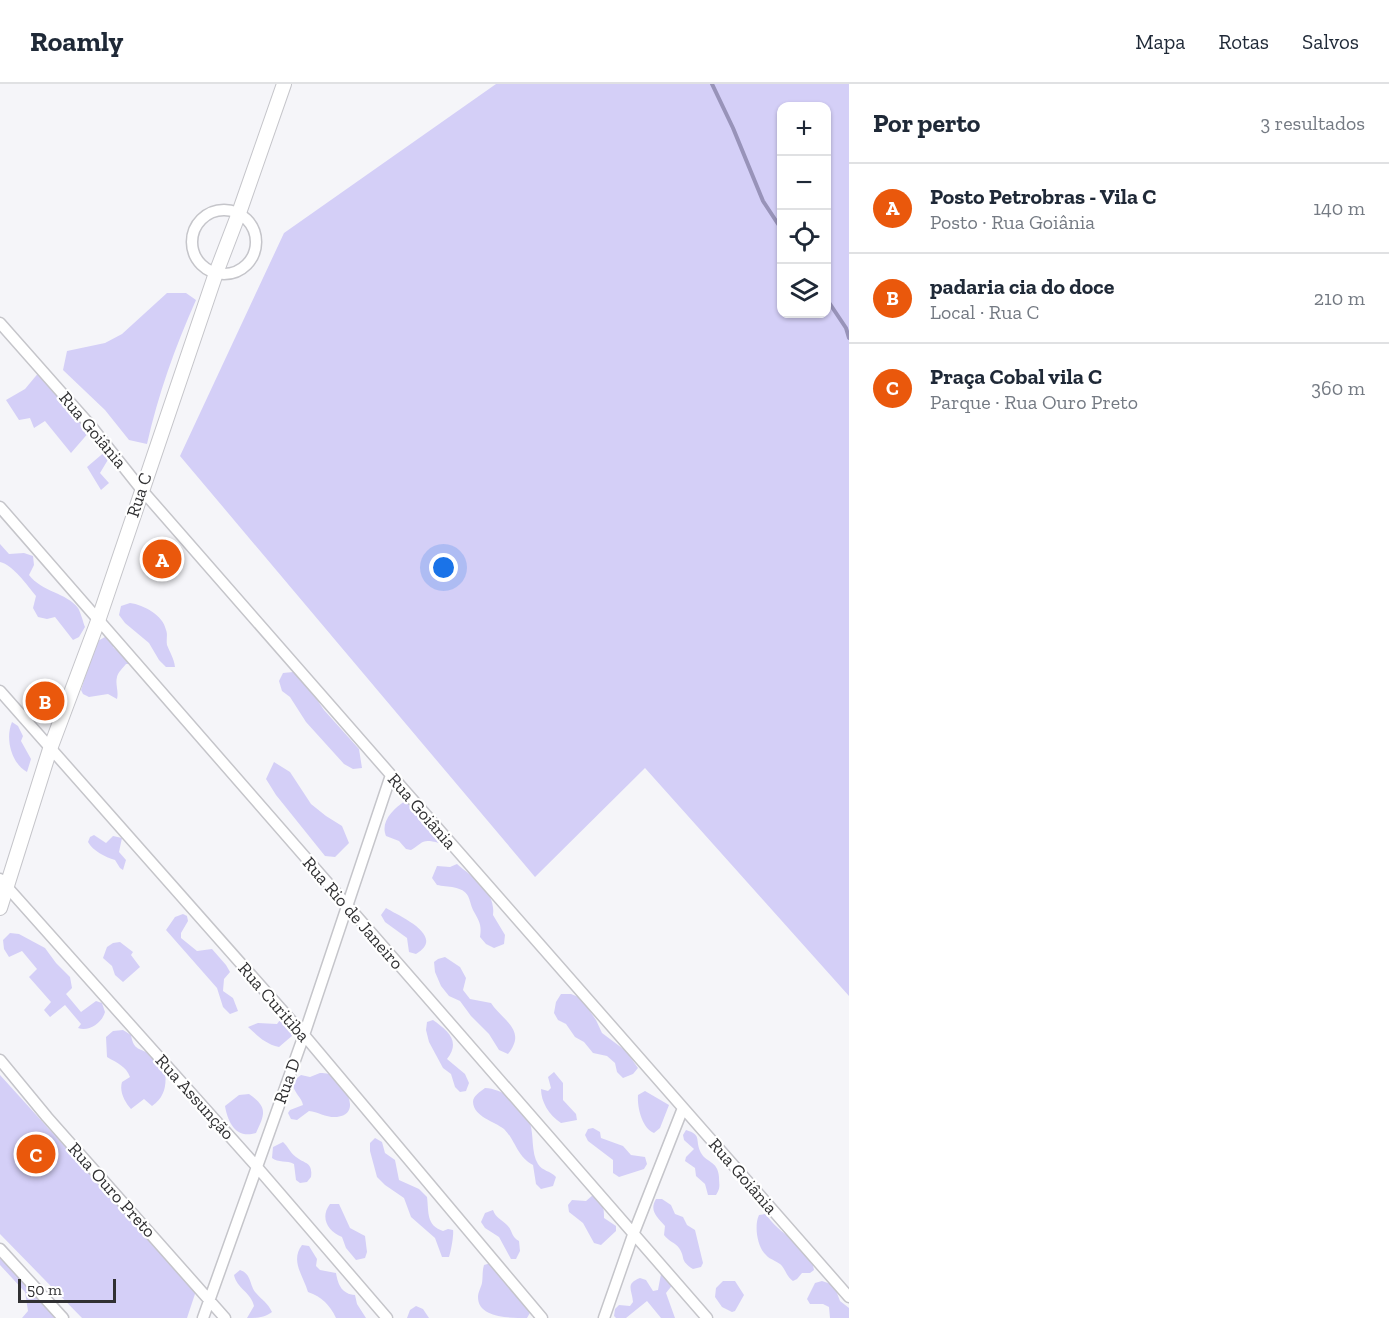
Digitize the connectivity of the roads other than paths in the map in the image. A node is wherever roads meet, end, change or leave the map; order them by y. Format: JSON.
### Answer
{"nodes":[{"id":1,"x":284,"y":84,"type":"edge"},
{"id":2,"x":239,"y":213,"type":"junction"},
{"id":3,"x":216,"y":273,"type":"junction"},
{"id":4,"x":0,"y":323,"type":"edge"},
{"id":5,"x":141,"y":489,"type":"junction"},
{"id":6,"x":0,"y":507,"type":"edge"},
{"id":7,"x":98,"y":621,"type":"junction"},
{"id":8,"x":0,"y":691,"type":"edge"},
{"id":9,"x":50,"y":749,"type":"junction"},
{"id":10,"x":391,"y":775,"type":"junction"},
{"id":11,"x":4,"y":883,"type":"edge"},
{"id":12,"x":346,"y":906,"type":"junction"},
{"id":13,"x":0,"y":909,"type":"edge"},
{"id":14,"x":304,"y":1035,"type":"junction"},
{"id":15,"x":0,"y":1060,"type":"edge"},
{"id":16,"x":683,"y":1107,"type":"junction"},
{"id":17,"x":257,"y":1167,"type":"junction"},
{"id":18,"x":633,"y":1235,"type":"junction"},
{"id":19,"x":0,"y":1249,"type":"edge"},
{"id":20,"x":849,"y":1297,"type":"edge"},
{"id":21,"x":209,"y":1299,"type":"junction"},
{"id":22,"x":63,"y":1318,"type":"edge"},
{"id":23,"x":203,"y":1318,"type":"edge"},
{"id":24,"x":225,"y":1318,"type":"edge"},
{"id":25,"x":387,"y":1318,"type":"edge"},
{"id":26,"x":542,"y":1318,"type":"edge"},
{"id":27,"x":604,"y":1318,"type":"edge"},
{"id":28,"x":707,"y":1318,"type":"edge"}],
"edges":[{"from":1,"to":2,"type":"street","name":"Rua C"},
{"from":2,"to":3,"type":"street","name":"Rua C"},
{"from":2,"to":3,"type":"street"},
{"from":2,"to":3,"type":"street"},
{"from":3,"to":5,"type":"street","name":"Rua C"},
{"from":4,"to":5,"type":"street","name":"Rua Goiânia"},
{"from":5,"to":7,"type":"street","name":"Rua C"},
{"from":5,"to":10,"type":"street","name":"Rua Goiânia"},
{"from":6,"to":7,"type":"street","name":"Rua Rio de Janeiro"},
{"from":7,"to":9,"type":"street","name":"Rua C"},
{"from":7,"to":12,"type":"street","name":"Rua Rio de Janeiro"},
{"from":8,"to":9,"type":"street","name":"Rua Curitiba"},
{"from":9,"to":11,"type":"street","name":"Rua C"},
{"from":9,"to":14,"type":"street","name":"Rua Curitiba"},
{"from":10,"to":12,"type":"street","name":"Rua D"},
{"from":10,"to":16,"type":"street","name":"Rua Goiânia"},
{"from":11,"to":13,"type":"street","name":"Rua C"},
{"from":11,"to":17,"type":"street","name":"Rua Assunção"},
{"from":12,"to":14,"type":"street","name":"Rua D"},
{"from":12,"to":18,"type":"street","name":"Rua Rio de Janeiro"},
{"from":14,"to":17,"type":"street","name":"Rua D"},
{"from":14,"to":26,"type":"street","name":"Rua Curitiba"},
{"from":15,"to":21,"type":"street","name":"Rua Ouro Preto"},
{"from":16,"to":18,"type":"street"},
{"from":16,"to":20,"type":"street","name":"Rua Goiânia"},
{"from":17,"to":21,"type":"street","name":"Rua D"},
{"from":17,"to":25,"type":"street","name":"Rua Assunção"},
{"from":18,"to":27,"type":"street"},
{"from":18,"to":28,"type":"street","name":"Rua Rio de Janeiro"},
{"from":19,"to":22,"type":"street"},
{"from":21,"to":23,"type":"street","name":"Rua D"},
{"from":21,"to":24,"type":"street","name":"Rua Ouro Preto"}]}
